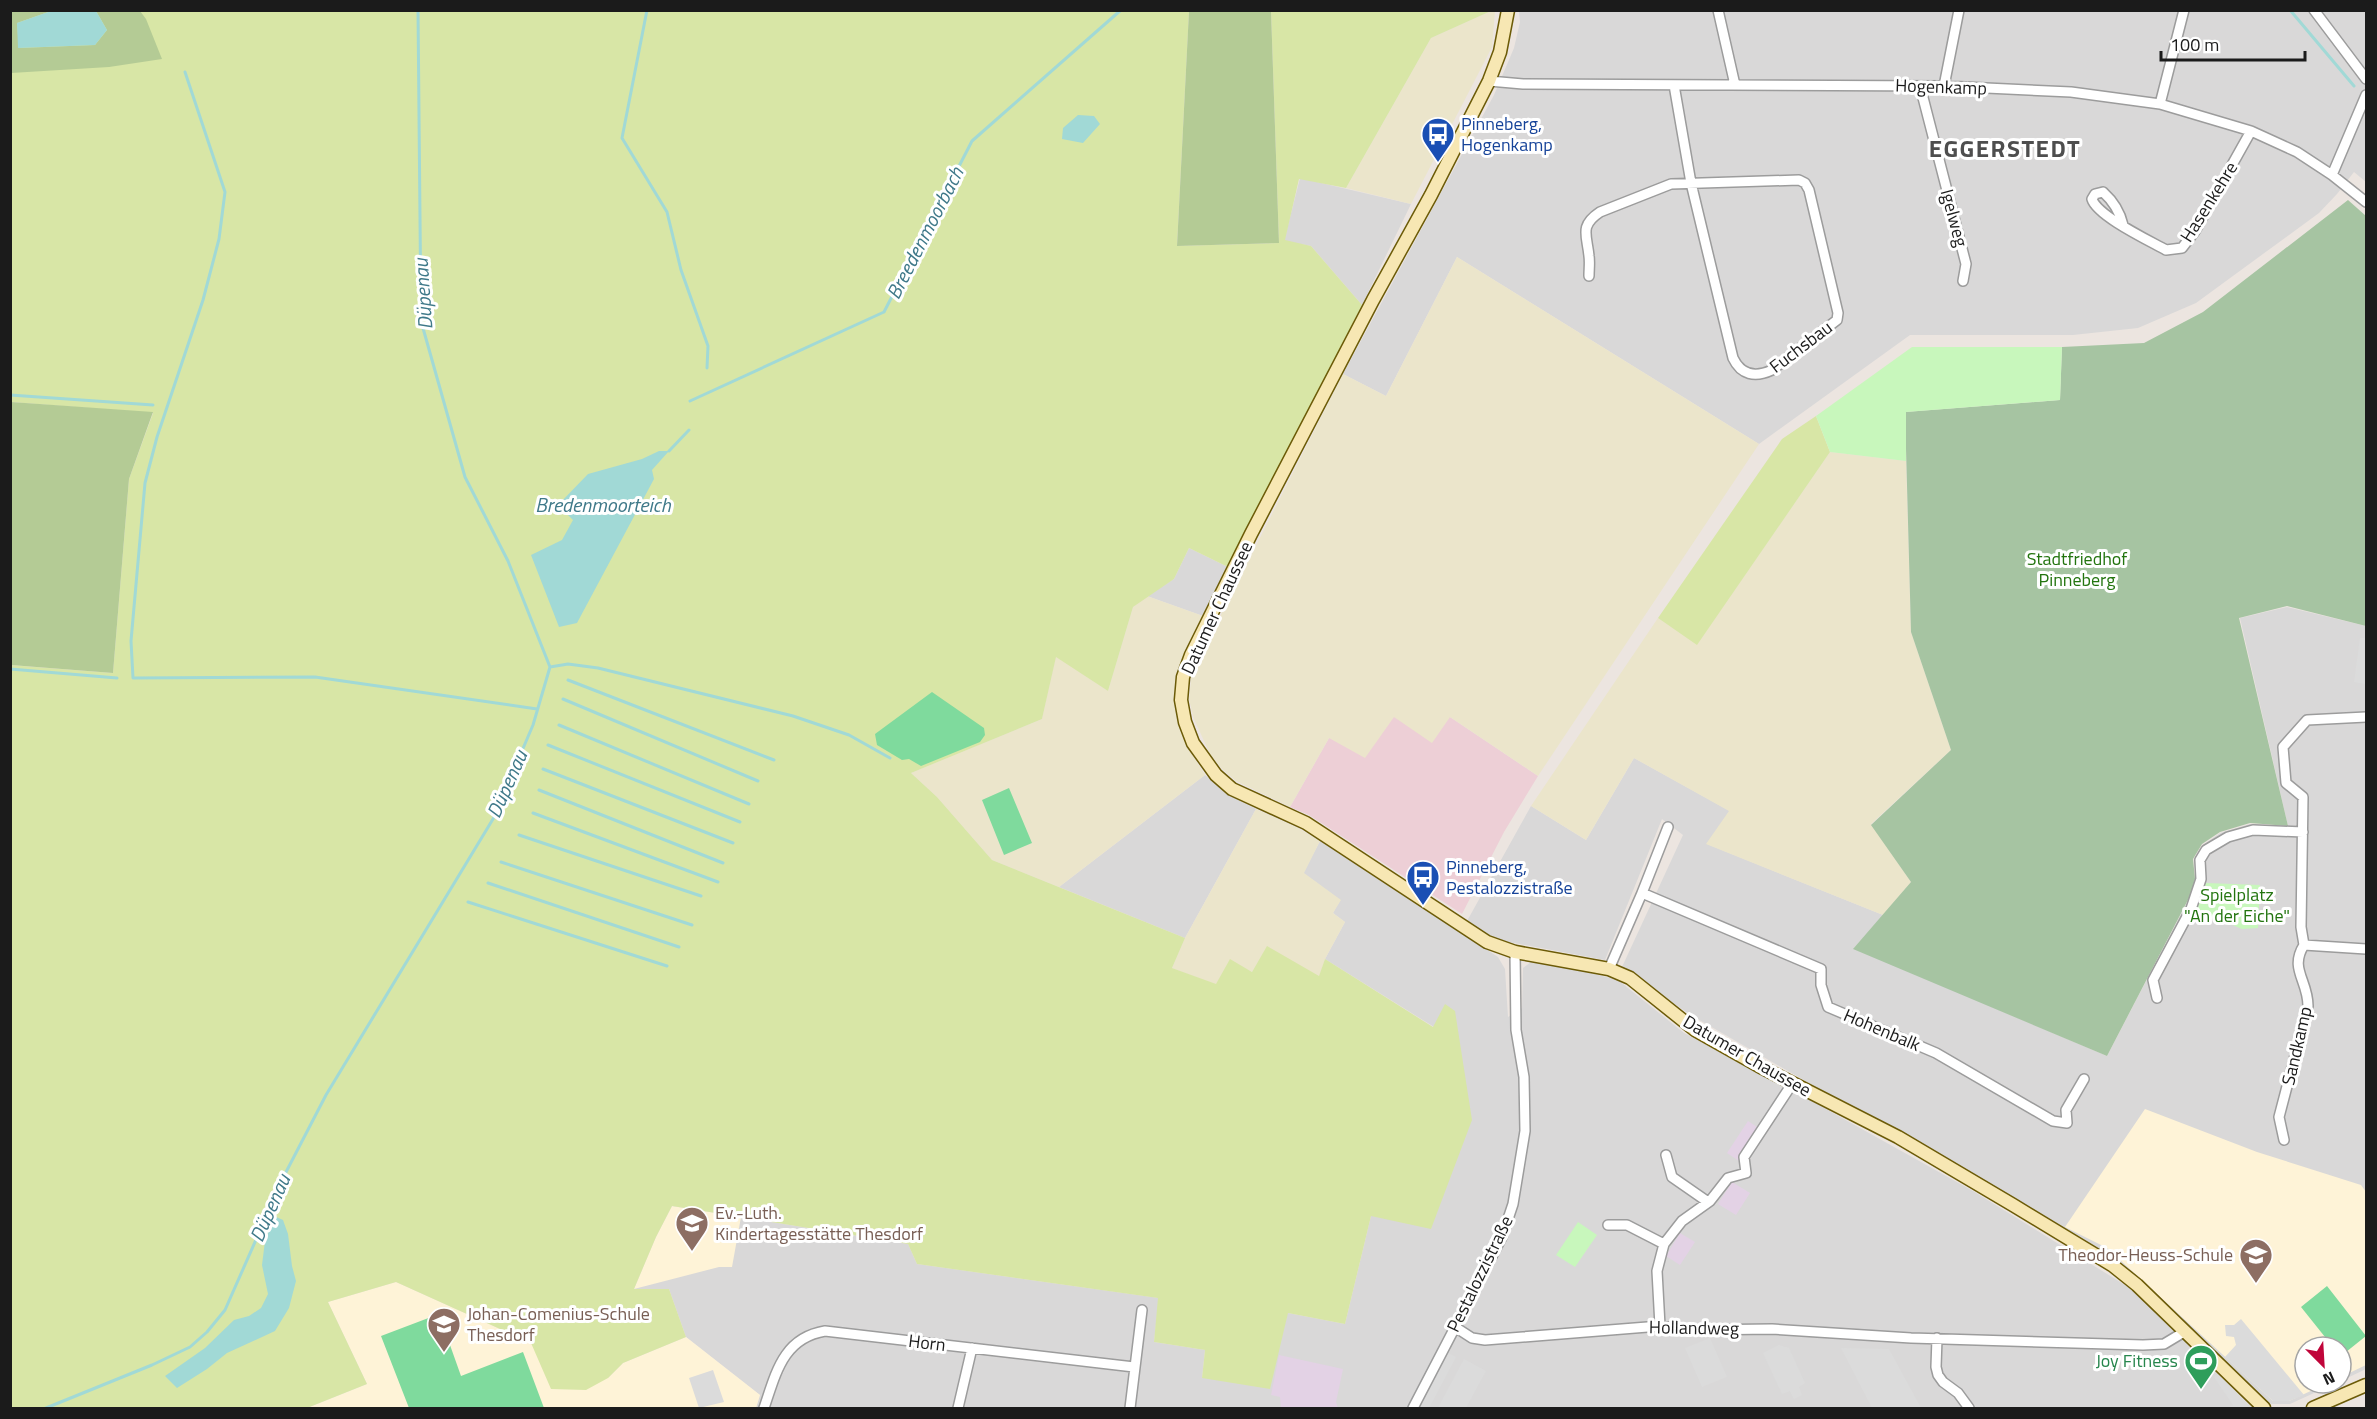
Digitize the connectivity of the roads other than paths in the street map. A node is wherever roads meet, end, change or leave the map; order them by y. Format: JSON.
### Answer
{"nodes":[{"id":1,"x":1508,"y":10,"type":"edge"},
{"id":2,"x":1718,"y":10,"type":"edge"},
{"id":3,"x":1959,"y":10,"type":"edge"},
{"id":4,"x":2184,"y":10,"type":"edge"},
{"id":5,"x":2314,"y":10,"type":"edge"},
{"id":6,"x":2367,"y":80,"type":"edge"},
{"id":7,"x":1489,"y":81,"type":"junction"},
{"id":8,"x":1674,"y":85,"type":"junction"},
{"id":9,"x":1735,"y":85,"type":"junction"},
{"id":10,"x":1920,"y":86,"type":"junction"},
{"id":11,"x":1944,"y":86,"type":"junction"},
{"id":12,"x":2367,"y":95,"type":"edge"},
{"id":13,"x":2160,"y":104,"type":"junction"},
{"id":14,"x":2356,"y":117,"type":"junction"},
{"id":15,"x":2367,"y":122,"type":"edge"},
{"id":16,"x":2251,"y":131,"type":"junction"},
{"id":17,"x":2332,"y":175,"type":"junction"},
{"id":18,"x":1691,"y":183,"type":"junction"},
{"id":19,"x":2367,"y":202,"type":"edge"},
{"id":20,"x":2123,"y":225,"type":"dead end"},
{"id":21,"x":1589,"y":276,"type":"dead end"},
{"id":22,"x":1963,"y":281,"type":"dead end"},
{"id":23,"x":2367,"y":717,"type":"edge"},
{"id":24,"x":1668,"y":827,"type":"dead end"},
{"id":25,"x":2303,"y":832,"type":"junction"},
{"id":26,"x":1642,"y":893,"type":"junction"},
{"id":27,"x":2304,"y":945,"type":"junction"},
{"id":28,"x":2367,"y":949,"type":"edge"},
{"id":29,"x":1515,"y":952,"type":"junction"},
{"id":30,"x":1609,"y":969,"type":"junction"},
{"id":31,"x":2157,"y":998,"type":"dead end"},
{"id":32,"x":2084,"y":1079,"type":"dead end"},
{"id":33,"x":1792,"y":1084,"type":"junction"},
{"id":34,"x":2284,"y":1140,"type":"dead end"},
{"id":35,"x":1666,"y":1155,"type":"dead end"},
{"id":36,"x":1708,"y":1202,"type":"junction"},
{"id":37,"x":1608,"y":1224,"type":"dead end"},
{"id":38,"x":1664,"y":1244,"type":"junction"},
{"id":39,"x":1142,"y":1310,"type":"dead end"},
{"id":40,"x":1660,"y":1326,"type":"junction"},
{"id":41,"x":1455,"y":1327,"type":"junction"},
{"id":42,"x":2184,"y":1332,"type":"junction"},
{"id":43,"x":1937,"y":1338,"type":"junction"},
{"id":44,"x":972,"y":1348,"type":"junction"},
{"id":45,"x":1134,"y":1367,"type":"junction"},
{"id":46,"x":2367,"y":1385,"type":"edge"},
{"id":47,"x":764,"y":1408,"type":"edge"},
{"id":48,"x":958,"y":1408,"type":"edge"},
{"id":49,"x":1130,"y":1408,"type":"edge"},
{"id":50,"x":1413,"y":1408,"type":"edge"},
{"id":51,"x":1970,"y":1408,"type":"edge"},
{"id":52,"x":2264,"y":1408,"type":"edge"},
{"id":53,"x":2313,"y":1408,"type":"edge"}],
"edges":[{"from":1,"to":7,"type":"street","name":"Datumer Chaussee"},
{"from":2,"to":9,"type":"street"},
{"from":3,"to":11,"type":"street"},
{"from":4,"to":13,"type":"street"},
{"from":5,"to":6,"type":"street"},
{"from":7,"to":8,"type":"street","name":"Hogenkamp"},
{"from":7,"to":29,"type":"street","name":"Datumer Chaussee"},
{"from":8,"to":9,"type":"street","name":"Hogenkamp"},
{"from":8,"to":18,"type":"street","name":"Fuchsbau"},
{"from":9,"to":10,"type":"street","name":"Hogenkamp"},
{"from":10,"to":11,"type":"street","name":"Hogenkamp"},
{"from":10,"to":22,"type":"street","name":"Igelweg"},
{"from":11,"to":13,"type":"street","name":"Hogenkamp"},
{"from":12,"to":14,"type":"street"},
{"from":13,"to":16,"type":"street","name":"Hogenkamp"},
{"from":14,"to":15,"type":"street"},
{"from":14,"to":17,"type":"street"},
{"from":16,"to":17,"type":"street","name":"Hogenkamp"},
{"from":16,"to":20,"type":"street","name":"Hasenkehre"},
{"from":17,"to":19,"type":"street","name":"Hogenkamp"},
{"from":18,"to":18,"type":"street","name":"Fuchsbau"},
{"from":18,"to":21,"type":"street","name":"Fuchsbau"},
{"from":23,"to":25,"type":"street","name":"Sandkamp"},
{"from":24,"to":26,"type":"street"},
{"from":25,"to":27,"type":"street","name":"Sandkamp"},
{"from":25,"to":31,"type":"street"},
{"from":26,"to":30,"type":"street"},
{"from":26,"to":32,"type":"street","name":"Hohenbalk"},
{"from":27,"to":28,"type":"street"},
{"from":27,"to":34,"type":"street","name":"Sandkamp"},
{"from":29,"to":30,"type":"street","name":"Datumer Chaussee"},
{"from":29,"to":41,"type":"street","name":"Pestalozzistraße"},
{"from":30,"to":33,"type":"street","name":"Datumer Chaussee"},
{"from":33,"to":36,"type":"street"},
{"from":33,"to":42,"type":"street","name":"Datumer Chaussee"},
{"from":35,"to":36,"type":"street"},
{"from":36,"to":38,"type":"street"},
{"from":37,"to":38,"type":"street"},
{"from":38,"to":40,"type":"street"},
{"from":39,"to":45,"type":"street"},
{"from":40,"to":41,"type":"street","name":"Hollandweg"},
{"from":40,"to":43,"type":"street","name":"Hollandweg"},
{"from":41,"to":50,"type":"street","name":"Pestalozzistraße"},
{"from":42,"to":43,"type":"street","name":"Hollandweg"},
{"from":42,"to":52,"type":"street","name":"Datumer Chaussee"},
{"from":43,"to":51,"type":"street"},
{"from":44,"to":45,"type":"street","name":"Horn"},
{"from":44,"to":47,"type":"street","name":"Horn"},
{"from":44,"to":48,"type":"street"},
{"from":45,"to":49,"type":"street"},
{"from":46,"to":53,"type":"street"}]}
